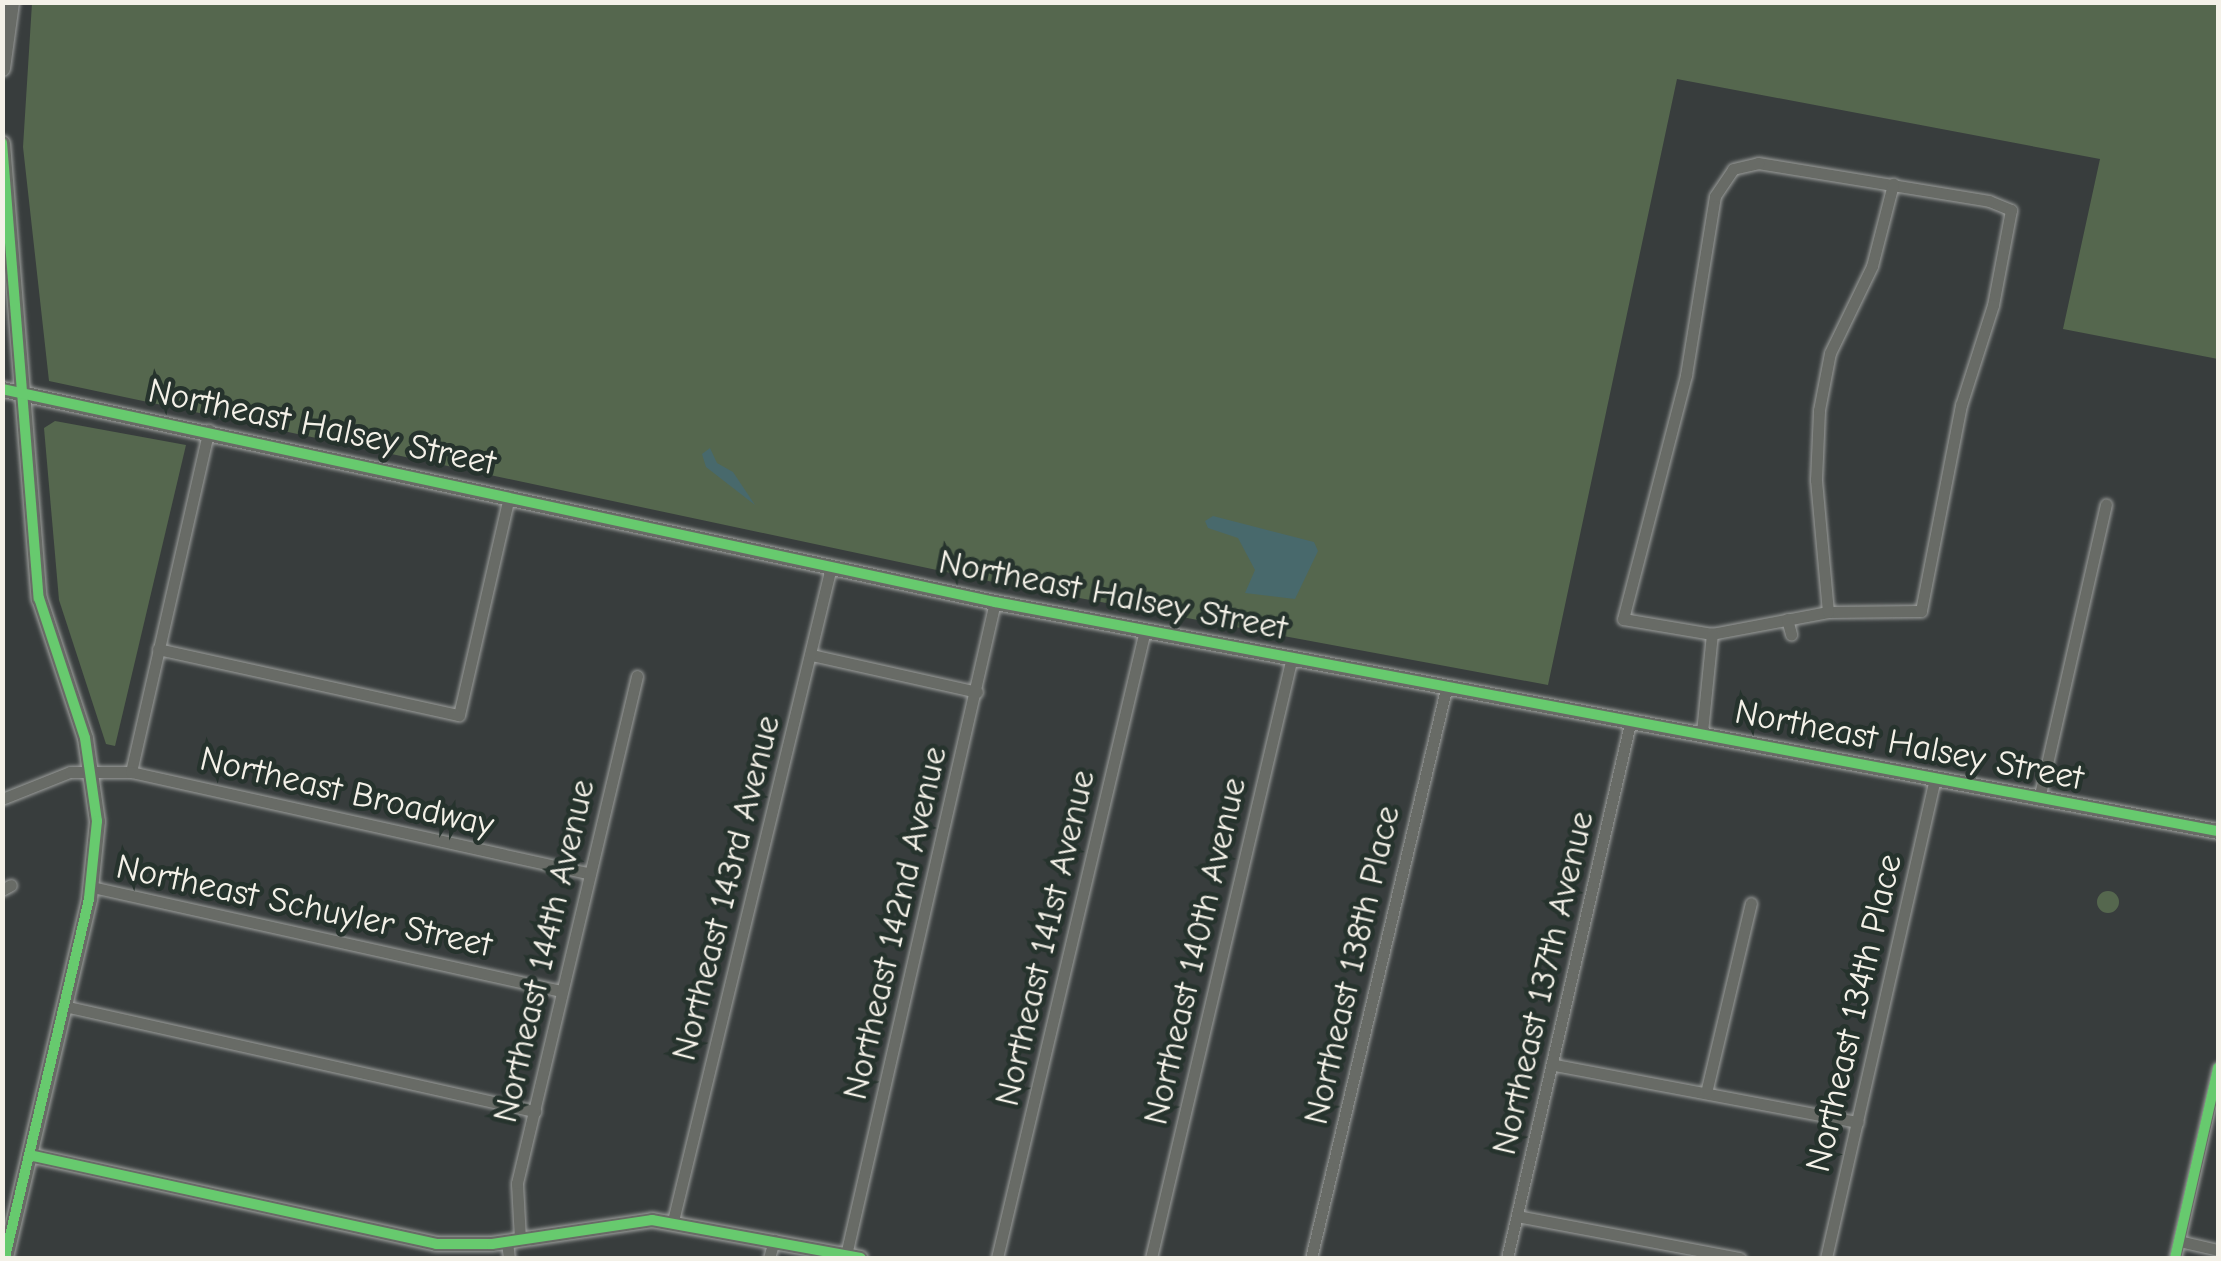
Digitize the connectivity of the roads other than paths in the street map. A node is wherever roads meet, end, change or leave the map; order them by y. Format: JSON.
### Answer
{"nodes":[{"id":1,"x":11,"y":2,"type":"edge"},
{"id":2,"x":2,"y":68,"type":"edge"},
{"id":3,"x":2,"y":143,"type":"edge"},
{"id":4,"x":1893,"y":184,"type":"junction"},
{"id":5,"x":5,"y":197,"type":"edge"},
{"id":6,"x":2,"y":390,"type":"edge"},
{"id":7,"x":23,"y":394,"type":"junction"},
{"id":8,"x":209,"y":430,"type":"junction"},
{"id":9,"x":509,"y":496,"type":"junction"},
{"id":10,"x":2106,"y":505,"type":"dead end"},
{"id":11,"x":831,"y":567,"type":"junction"},
{"id":12,"x":995,"y":602,"type":"junction"},
{"id":13,"x":1828,"y":612,"type":"junction"},
{"id":14,"x":1787,"y":619,"type":"junction"},
{"id":15,"x":1144,"y":630,"type":"junction"},
{"id":16,"x":1712,"y":634,"type":"junction"},
{"id":17,"x":1791,"y":634,"type":"dead end"},
{"id":18,"x":158,"y":649,"type":"junction"},
{"id":19,"x":812,"y":655,"type":"junction"},
{"id":20,"x":1292,"y":657,"type":"junction"},
{"id":21,"x":637,"y":676,"type":"dead end"},
{"id":22,"x":1447,"y":685,"type":"junction"},
{"id":23,"x":977,"y":692,"type":"junction"},
{"id":24,"x":1631,"y":719,"type":"junction"},
{"id":25,"x":1702,"y":732,"type":"junction"},
{"id":26,"x":92,"y":770,"type":"junction"},
{"id":27,"x":131,"y":772,"type":"junction"},
{"id":28,"x":1935,"y":779,"type":"junction"},
{"id":29,"x":2,"y":799,"type":"edge"},
{"id":30,"x":2039,"y":799,"type":"junction"},
{"id":31,"x":2218,"y":831,"type":"edge"},
{"id":32,"x":590,"y":874,"type":"junction"},
{"id":33,"x":92,"y":887,"type":"junction"},
{"id":34,"x":1751,"y":903,"type":"dead end"},
{"id":35,"x":562,"y":991,"type":"junction"},
{"id":36,"x":64,"y":1006,"type":"junction"},
{"id":37,"x":1554,"y":1065,"type":"junction"},
{"id":38,"x":2218,"y":1068,"type":"edge"},
{"id":39,"x":1706,"y":1093,"type":"junction"},
{"id":40,"x":535,"y":1111,"type":"junction"},
{"id":41,"x":2213,"y":1115,"type":"edge"},
{"id":42,"x":1858,"y":1122,"type":"junction"},
{"id":43,"x":29,"y":1155,"type":"junction"},
{"id":44,"x":1517,"y":1216,"type":"junction"},
{"id":45,"x":673,"y":1222,"type":"junction"},
{"id":46,"x":514,"y":1240,"type":"junction"},
{"id":47,"x":774,"y":1240,"type":"junction"},
{"id":48,"x":2179,"y":1240,"type":"junction"},
{"id":49,"x":2218,"y":1250,"type":"edge"},
{"id":50,"x":853,"y":1257,"type":"edge"},
{"id":51,"x":4,"y":1258,"type":"edge"},
{"id":52,"x":509,"y":1258,"type":"edge"},
{"id":53,"x":769,"y":1258,"type":"edge"},
{"id":54,"x":996,"y":1258,"type":"edge"},
{"id":55,"x":1151,"y":1258,"type":"edge"},
{"id":56,"x":1311,"y":1258,"type":"edge"},
{"id":57,"x":1508,"y":1258,"type":"edge"},
{"id":58,"x":1740,"y":1258,"type":"edge"},
{"id":59,"x":1826,"y":1258,"type":"edge"},
{"id":60,"x":2175,"y":1258,"type":"edge"}],
"edges":[{"from":1,"to":2,"type":"main road"},
{"from":3,"to":5,"type":"main road"},
{"from":4,"to":13,"type":"street"},
{"from":4,"to":13,"type":"street"},
{"from":4,"to":16,"type":"street"},
{"from":5,"to":7,"type":"main road"},
{"from":6,"to":7,"type":"main road","name":"Northeast Halsey Street"},
{"from":7,"to":8,"type":"main road","name":"Northeast Halsey Street"},
{"from":7,"to":26,"type":"main road"},
{"from":8,"to":9,"type":"main road","name":"Northeast Halsey Street"},
{"from":8,"to":18,"type":"street"},
{"from":9,"to":11,"type":"main road","name":"Northeast Halsey Street"},
{"from":9,"to":18,"type":"street"},
{"from":10,"to":30,"type":"street"},
{"from":11,"to":12,"type":"main road","name":"Northeast Halsey Street"},
{"from":11,"to":19,"type":"street","name":"Northeast 143rd Avenue"},
{"from":12,"to":15,"type":"main road","name":"Northeast Halsey Street"},
{"from":12,"to":23,"type":"street","name":"Northeast 142nd Avenue"},
{"from":13,"to":14,"type":"street"},
{"from":14,"to":16,"type":"street"},
{"from":14,"to":17,"type":"street"},
{"from":15,"to":20,"type":"main road","name":"Northeast Halsey Street"},
{"from":15,"to":54,"type":"street","name":"Northeast 141st Avenue"},
{"from":16,"to":25,"type":"street"},
{"from":18,"to":27,"type":"street"},
{"from":19,"to":23,"type":"street"},
{"from":19,"to":45,"type":"street","name":"Northeast 143rd Avenue"},
{"from":20,"to":22,"type":"main road","name":"Northeast Halsey Street"},
{"from":20,"to":55,"type":"street","name":"Northeast 140th Avenue"},
{"from":21,"to":32,"type":"street","name":"Northeast 144th Avenue"},
{"from":22,"to":24,"type":"main road","name":"Northeast Halsey Street"},
{"from":22,"to":56,"type":"street","name":"Northeast 138th Place"},
{"from":23,"to":50,"type":"street","name":"Northeast 142nd Avenue"},
{"from":24,"to":25,"type":"main road","name":"Northeast Halsey Street"},
{"from":24,"to":37,"type":"street","name":"Northeast 137th Avenue"},
{"from":25,"to":28,"type":"main road","name":"Northeast Halsey Street"},
{"from":26,"to":27,"type":"street","name":"Northeast Broadway"},
{"from":26,"to":29,"type":"street","name":"Northeast Broadway"},
{"from":26,"to":33,"type":"main road"},
{"from":27,"to":32,"type":"street","name":"Northeast Broadway"},
{"from":28,"to":30,"type":"main road","name":"Northeast Halsey Street"},
{"from":28,"to":42,"type":"street","name":"Northeast 134th Place"},
{"from":30,"to":31,"type":"main road","name":"Northeast Halsey Street"},
{"from":32,"to":35,"type":"street","name":"Northeast 144th Avenue"},
{"from":33,"to":35,"type":"street","name":"Northeast Schuyler Street"},
{"from":33,"to":36,"type":"main road"},
{"from":34,"to":39,"type":"street"},
{"from":35,"to":40,"type":"street","name":"Northeast 144th Avenue"},
{"from":36,"to":40,"type":"street"},
{"from":36,"to":43,"type":"main road"},
{"from":37,"to":39,"type":"street"},
{"from":37,"to":44,"type":"street","name":"Northeast 137th Avenue"},
{"from":38,"to":41,"type":"street"},
{"from":39,"to":42,"type":"street"},
{"from":40,"to":46,"type":"street","name":"Northeast 144th Avenue"},
{"from":41,"to":48,"type":"street"},
{"from":42,"to":59,"type":"street","name":"Northeast 134th Place"},
{"from":43,"to":46,"type":"street"},
{"from":43,"to":51,"type":"main road"},
{"from":44,"to":57,"type":"street","name":"Northeast 137th Avenue"},
{"from":44,"to":58,"type":"street"},
{"from":45,"to":46,"type":"street"},
{"from":45,"to":47,"type":"street"},
{"from":46,"to":52,"type":"street","name":"Northeast 144th Avenue"},
{"from":47,"to":50,"type":"street"},
{"from":47,"to":53,"type":"street"},
{"from":48,"to":49,"type":"street"},
{"from":48,"to":60,"type":"street"}]}
